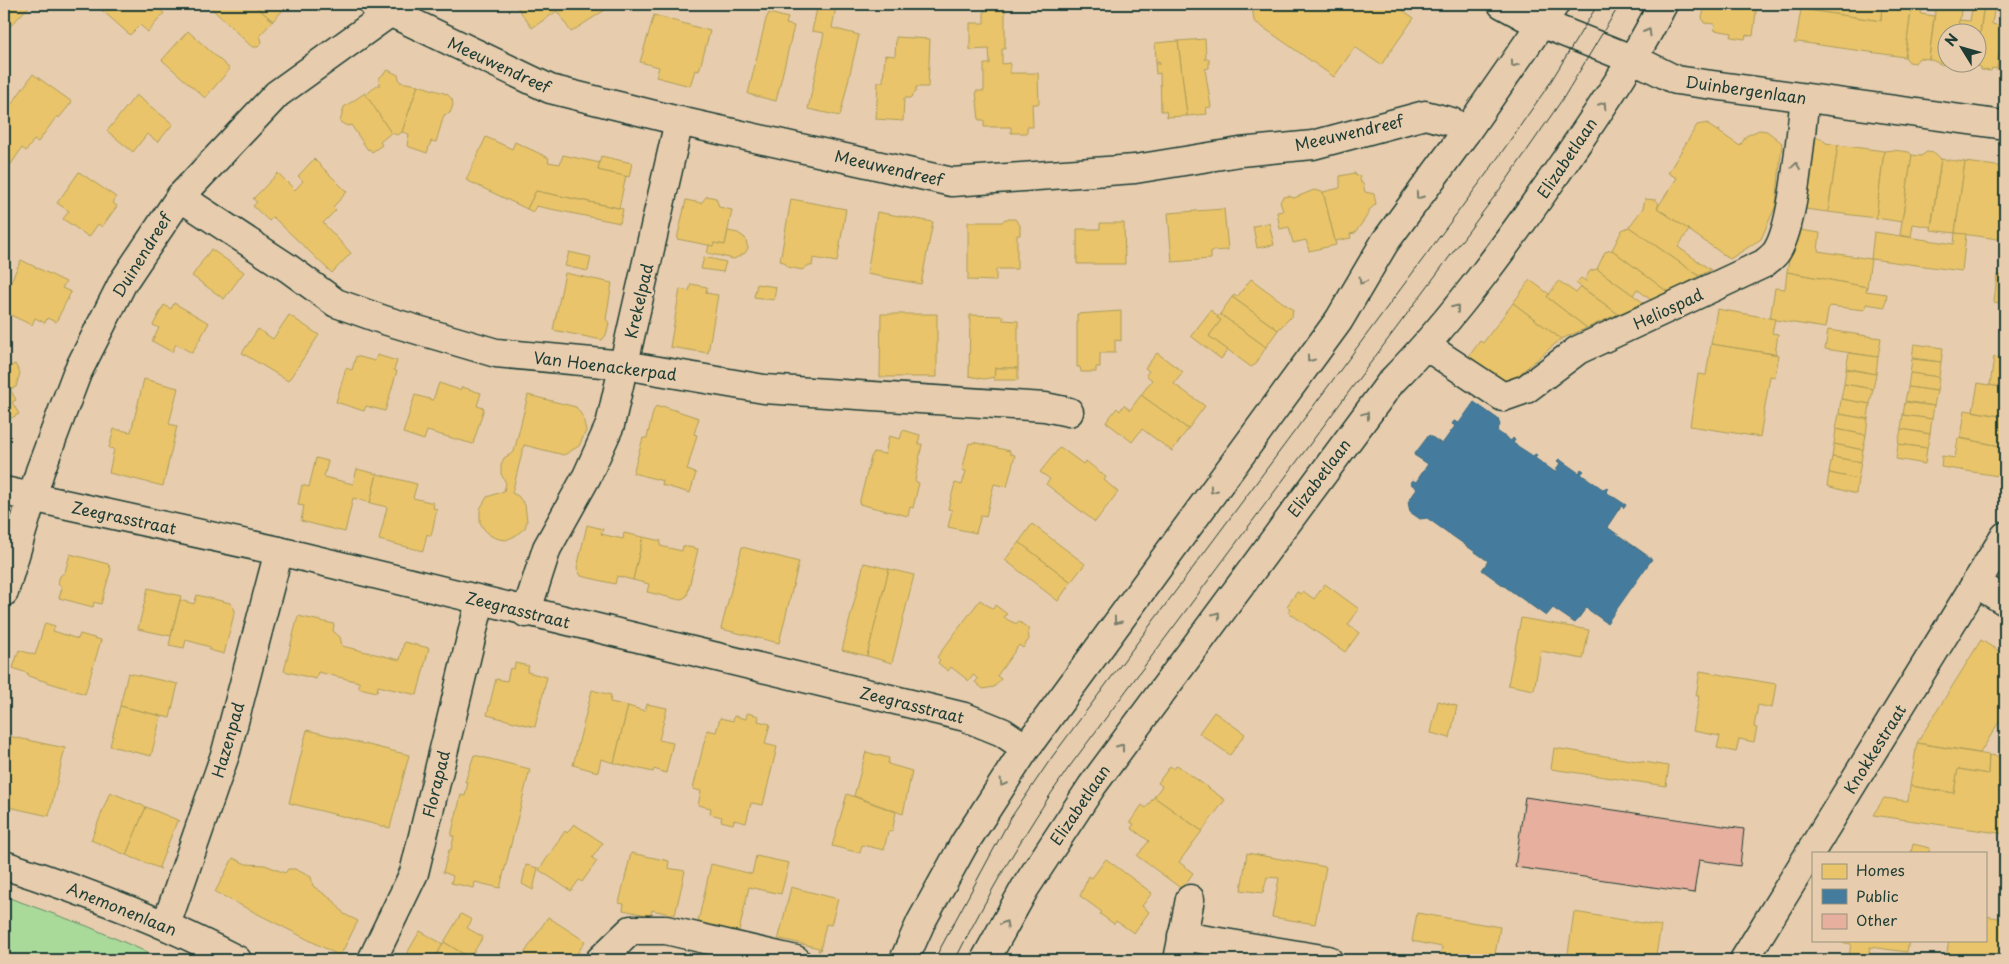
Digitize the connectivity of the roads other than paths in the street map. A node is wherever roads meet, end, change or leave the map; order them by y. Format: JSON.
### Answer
{"nodes":[{"id":1,"x":1502,"y":4,"type":"edge"},
{"id":2,"x":1663,"y":4,"type":"edge"},
{"id":3,"x":388,"y":7,"type":"edge"},
{"id":4,"x":1549,"y":14,"type":"edge"},
{"id":5,"x":1632,"y":60,"type":"junction"},
{"id":6,"x":1805,"y":98,"type":"junction"},
{"id":7,"x":678,"y":121,"type":"junction"},
{"id":8,"x":2005,"y":125,"type":"edge"},
{"id":9,"x":1466,"y":132,"type":"junction"},
{"id":10,"x":180,"y":197,"type":"junction"},
{"id":11,"x":1426,"y":346,"type":"junction"},
{"id":12,"x":624,"y":365,"type":"junction"},
{"id":13,"x":1069,"y":412,"type":"dead end"},
{"id":14,"x":4,"y":491,"type":"edge"},
{"id":15,"x":33,"y":498,"type":"junction"},
{"id":16,"x":2005,"y":536,"type":"edge"},
{"id":17,"x":279,"y":551,"type":"junction"},
{"id":18,"x":1976,"y":583,"type":"junction"},
{"id":19,"x":4,"y":592,"type":"edge"},
{"id":20,"x":480,"y":601,"type":"junction"},
{"id":21,"x":2005,"y":601,"type":"edge"},
{"id":22,"x":526,"y":613,"type":"junction"},
{"id":23,"x":1026,"y":748,"type":"junction"},
{"id":24,"x":4,"y":865,"type":"edge"},
{"id":25,"x":1190,"y":899,"type":"dead end"},
{"id":26,"x":166,"y":925,"type":"junction"},
{"id":27,"x":1180,"y":948,"type":"edge"},
{"id":28,"x":238,"y":960,"type":"edge"},
{"id":29,"x":372,"y":960,"type":"edge"},
{"id":30,"x":600,"y":960,"type":"edge"},
{"id":31,"x":796,"y":960,"type":"edge"},
{"id":32,"x":904,"y":960,"type":"edge"},
{"id":33,"x":985,"y":960,"type":"edge"},
{"id":34,"x":1328,"y":960,"type":"edge"},
{"id":35,"x":1746,"y":960,"type":"edge"}],
"edges":[{"from":1,"to":4,"type":"street","name":"Duinbergenlaan"},
{"from":5,"to":2,"type":"street","name":"Elizabetlaan","one_way":true},
{"from":3,"to":7,"type":"street","name":"Meeuwendreef"},
{"from":3,"to":10,"type":"street","name":"Duinendreef"},
{"from":4,"to":5,"type":"street","name":"Duinbergenlaan"},
{"from":4,"to":9,"type":"street","one_way":true},
{"from":5,"to":6,"type":"street","name":"Duinbergenlaan"},
{"from":11,"to":5,"type":"street","name":"Elizabetlaan","one_way":true},
{"from":6,"to":8,"type":"street","name":"Duinbergenlaan"},
{"from":11,"to":6,"type":"street","name":"Heliospad","one_way":true},
{"from":7,"to":9,"type":"street","name":"Meeuwendreef"},
{"from":7,"to":12,"type":"street","name":"Krekelpad"},
{"from":9,"to":23,"type":"street","one_way":true},
{"from":10,"to":12,"type":"street","name":"Van Hoenackerpad"},
{"from":10,"to":15,"type":"street","name":"Duinendreef"},
{"from":33,"to":11,"type":"street","name":"Elizabetlaan","one_way":true},
{"from":12,"to":13,"type":"street","name":"Van Hoenackerpad"},
{"from":12,"to":22,"type":"street","name":"Krekelpad"},
{"from":14,"to":15,"type":"street","name":"Zeegrasstraat"},
{"from":15,"to":17,"type":"street","name":"Zeegrasstraat"},
{"from":15,"to":19,"type":"street","name":"Duinendreef"},
{"from":16,"to":18,"type":"street","name":"Knokkestraat"},
{"from":17,"to":20,"type":"street","name":"Zeegrasstraat"},
{"from":17,"to":26,"type":"street","name":"Hazenpad"},
{"from":18,"to":21,"type":"street"},
{"from":18,"to":35,"type":"street","name":"Knokkestraat"},
{"from":20,"to":22,"type":"street","name":"Zeegrasstraat"},
{"from":20,"to":29,"type":"street","name":"Florapad"},
{"from":22,"to":23,"type":"street","name":"Zeegrasstraat"},
{"from":23,"to":32,"type":"street","one_way":true},
{"from":24,"to":26,"type":"street","name":"Anemonenlaan"},
{"from":25,"to":27,"type":"street"},
{"from":26,"to":28,"type":"street","name":"Anemonenlaan"},
{"from":27,"to":34,"type":"street"},
{"from":30,"to":31,"type":"street"}]}
